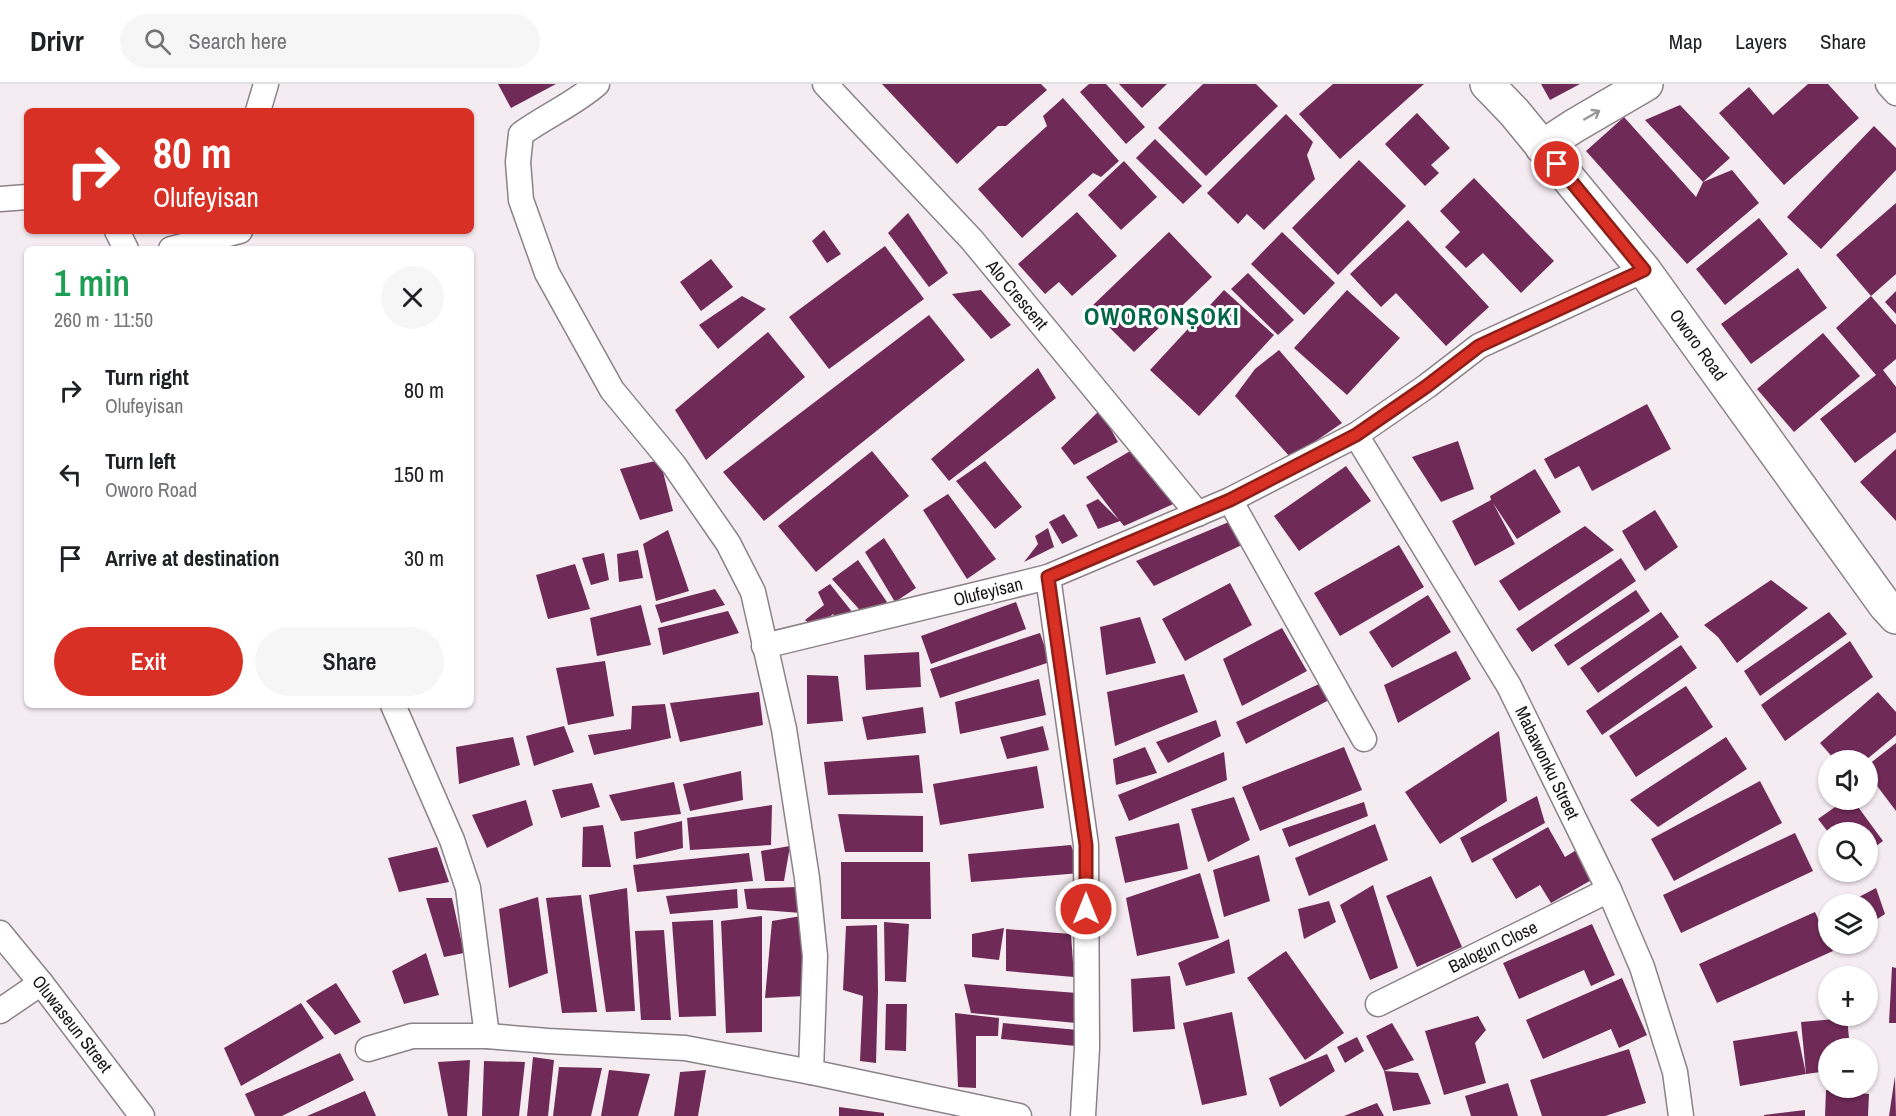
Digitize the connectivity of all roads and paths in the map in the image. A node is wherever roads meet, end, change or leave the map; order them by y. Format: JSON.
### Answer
{"nodes":[{"id":1,"x":266,"y":84,"type":"edge"},
{"id":2,"x":597,"y":84,"type":"edge"},
{"id":3,"x":825,"y":84,"type":"edge"},
{"id":4,"x":1487,"y":84,"type":"edge"},
{"id":5,"x":1646,"y":84,"type":"edge"},
{"id":6,"x":1888,"y":84,"type":"edge"},
{"id":7,"x":1896,"y":93,"type":"edge"},
{"id":8,"x":259,"y":108,"type":"edge"},
{"id":9,"x":1542,"y":147,"type":"junction"},
{"id":10,"x":24,"y":197,"type":"edge"},
{"id":11,"x":0,"y":199,"type":"edge"},
{"id":12,"x":228,"y":234,"type":"edge"},
{"id":13,"x":182,"y":246,"type":"edge"},
{"id":14,"x":1644,"y":270,"type":"junction"},
{"id":15,"x":1356,"y":435,"type":"junction"},
{"id":16,"x":1230,"y":500,"type":"junction"},
{"id":17,"x":1198,"y":514,"type":"junction"},
{"id":18,"x":1048,"y":577,"type":"junction"},
{"id":19,"x":1892,"y":606,"type":"edge"},
{"id":20,"x":764,"y":646,"type":"junction"},
{"id":21,"x":394,"y":708,"type":"edge"},
{"id":22,"x":1364,"y":738,"type":"dead end"},
{"id":23,"x":1609,"y":890,"type":"junction"},
{"id":24,"x":0,"y":933,"type":"edge"},
{"id":25,"x":41,"y":983,"type":"junction"},
{"id":26,"x":1378,"y":1004,"type":"dead end"},
{"id":27,"x":0,"y":1011,"type":"edge"},
{"id":28,"x":487,"y":1036,"type":"junction"},
{"id":29,"x":368,"y":1049,"type":"dead end"},
{"id":30,"x":811,"y":1072,"type":"junction"},
{"id":31,"x":142,"y":1116,"type":"edge"},
{"id":32,"x":1019,"y":1116,"type":"edge"},
{"id":33,"x":1083,"y":1116,"type":"edge"},
{"id":34,"x":1681,"y":1116,"type":"edge"}],
"edges":[{"from":1,"to":8,"type":"street"},
{"from":2,"to":20,"type":"street"},
{"from":3,"to":17,"type":"street","name":"Alo Crescent"},
{"from":4,"to":9,"type":"street","name":"Oworo Road"},
{"from":9,"to":5,"type":"street","one_way":true},
{"from":6,"to":7,"type":"street"},
{"from":9,"to":14,"type":"street","name":"Oworo Road"},
{"from":10,"to":11,"type":"street"},
{"from":12,"to":13,"type":"street"},
{"from":14,"to":15,"type":"street","name":"Olufeyisan"},
{"from":14,"to":19,"type":"street","name":"Oworo Road"},
{"from":15,"to":16,"type":"street","name":"Olufeyisan"},
{"from":15,"to":23,"type":"street","name":"Mabawonku Street"},
{"from":16,"to":17,"type":"street","name":"Olufeyisan"},
{"from":16,"to":22,"type":"street"},
{"from":17,"to":18,"type":"street","name":"Olufeyisan"},
{"from":18,"to":20,"type":"street","name":"Olufeyisan"},
{"from":18,"to":33,"type":"street"},
{"from":20,"to":30,"type":"street"},
{"from":21,"to":28,"type":"street"},
{"from":23,"to":26,"type":"street","name":"Balogun Close"},
{"from":23,"to":34,"type":"street","name":"Mabawonku Street"},
{"from":24,"to":25,"type":"street","name":"Oluwaseun Street"},
{"from":25,"to":27,"type":"street"},
{"from":25,"to":31,"type":"street","name":"Oluwaseun Street"},
{"from":28,"to":29,"type":"street"},
{"from":28,"to":30,"type":"street"},
{"from":30,"to":32,"type":"street"}]}
